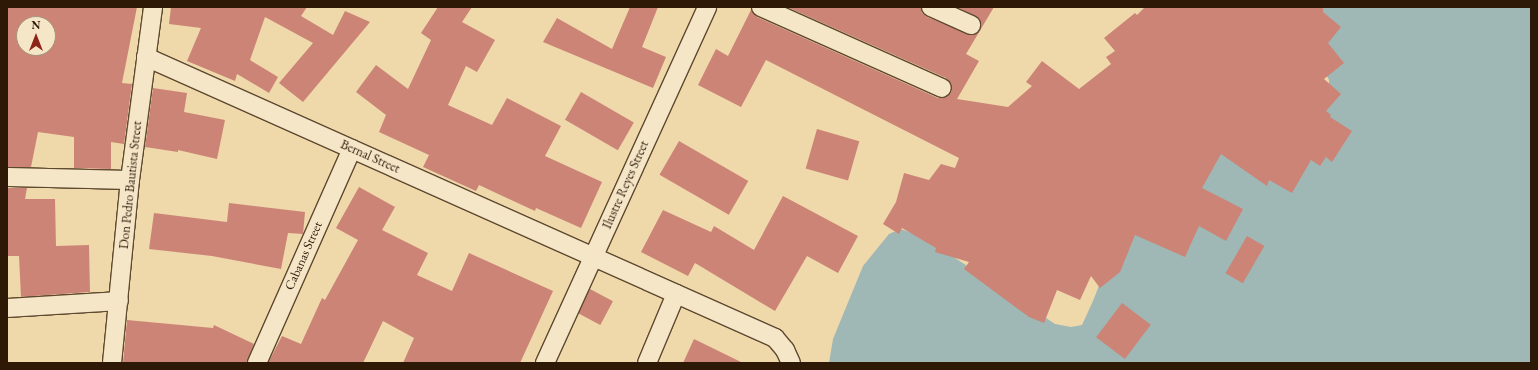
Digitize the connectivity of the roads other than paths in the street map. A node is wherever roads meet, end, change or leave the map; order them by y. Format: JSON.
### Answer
{"nodes":[{"id":1,"x":153,"y":7,"type":"edge"},
{"id":2,"x":707,"y":7,"type":"edge"},
{"id":3,"x":761,"y":7,"type":"edge"},
{"id":4,"x":931,"y":7,"type":"edge"},
{"id":5,"x":971,"y":25,"type":"dead end"},
{"id":6,"x":146,"y":58,"type":"junction"},
{"id":7,"x":942,"y":88,"type":"dead end"},
{"id":8,"x":352,"y":149,"type":"junction"},
{"id":9,"x":7,"y":177,"type":"edge"},
{"id":10,"x":130,"y":180,"type":"junction"},
{"id":11,"x":594,"y":257,"type":"junction"},
{"id":12,"x":676,"y":294,"type":"junction"},
{"id":13,"x":118,"y":301,"type":"junction"},
{"id":14,"x":7,"y":308,"type":"edge"},
{"id":15,"x":112,"y":363,"type":"edge"},
{"id":16,"x":257,"y":363,"type":"edge"},
{"id":17,"x":545,"y":363,"type":"edge"},
{"id":18,"x":647,"y":363,"type":"edge"},
{"id":19,"x":791,"y":363,"type":"edge"}],
"edges":[{"from":1,"to":6,"type":"street","name":"Don Pedro Bautista Street"},
{"from":2,"to":11,"type":"street","name":"Ilustre Reyes Street"},
{"from":3,"to":7,"type":"street"},
{"from":4,"to":5,"type":"street"},
{"from":6,"to":8,"type":"street","name":"Bernal Street"},
{"from":6,"to":10,"type":"street","name":"Don Pedro Bautista Street"},
{"from":8,"to":11,"type":"street","name":"Bernal Street"},
{"from":8,"to":16,"type":"street","name":"Cabanas Street"},
{"from":9,"to":10,"type":"street"},
{"from":10,"to":13,"type":"street","name":"Don Pedro Bautista Street"},
{"from":11,"to":12,"type":"street","name":"Bernal Street"},
{"from":11,"to":17,"type":"street","name":"Ilustre Reyes Street"},
{"from":12,"to":18,"type":"street"},
{"from":12,"to":19,"type":"street","name":"Bernal Street"},
{"from":13,"to":14,"type":"street"},
{"from":13,"to":15,"type":"street","name":"Don Pedro Bautista Street"}]}
